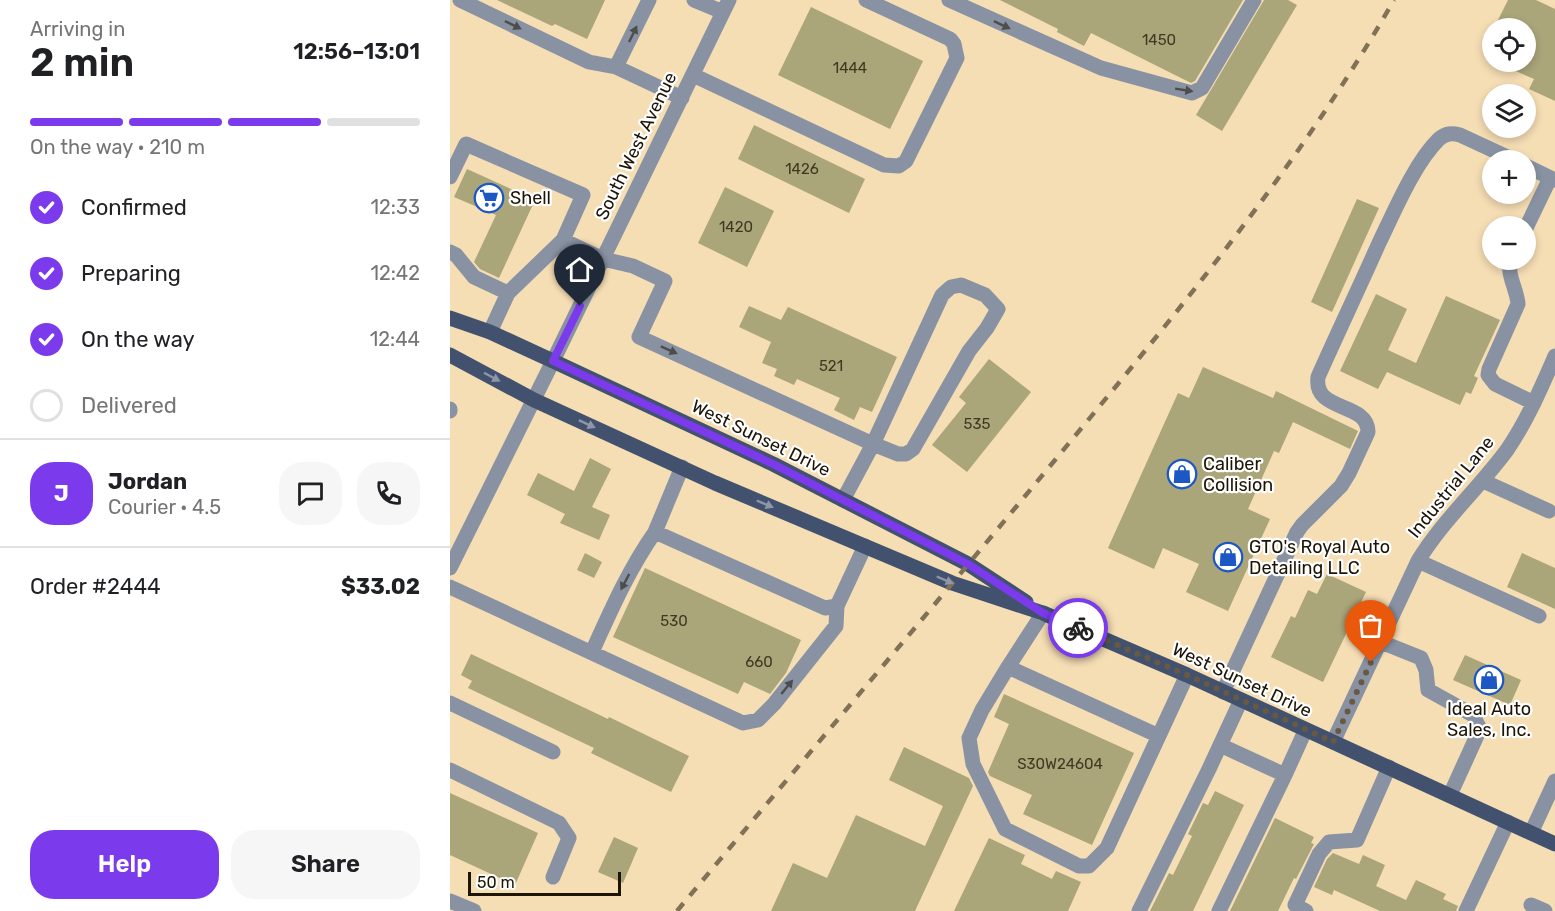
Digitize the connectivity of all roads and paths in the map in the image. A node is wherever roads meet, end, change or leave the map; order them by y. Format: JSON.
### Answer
{"nodes":[{"id":1,"x":460,"y":0,"type":"edge"},
{"id":2,"x":649,"y":0,"type":"edge"},
{"id":3,"x":694,"y":0,"type":"edge"},
{"id":4,"x":866,"y":0,"type":"edge"},
{"id":5,"x":949,"y":0,"type":"edge"},
{"id":6,"x":1254,"y":0,"type":"edge"},
{"id":7,"x":726,"y":6,"type":"edge"},
{"id":8,"x":616,"y":67,"type":"junction"},
{"id":9,"x":693,"y":75,"type":"junction"},
{"id":10,"x":682,"y":98,"type":"junction"},
{"id":11,"x":1492,"y":150,"type":"edge"},
{"id":12,"x":1536,"y":171,"type":"edge"},
{"id":13,"x":450,"y":177,"type":"edge"},
{"id":14,"x":1553,"y":179,"type":"edge"},
{"id":15,"x":1533,"y":216,"type":"edge"},
{"id":16,"x":563,"y":240,"type":"junction"},
{"id":17,"x":450,"y":252,"type":"edge"},
{"id":18,"x":603,"y":259,"type":"junction"},
{"id":19,"x":1509,"y":270,"type":"edge"},
{"id":20,"x":508,"y":293,"type":"junction"},
{"id":21,"x":450,"y":318,"type":"edge"},
{"id":22,"x":490,"y":332,"type":"junction"},
{"id":23,"x":450,"y":355,"type":"edge"},
{"id":24,"x":1555,"y":356,"type":"edge"},
{"id":25,"x":553,"y":361,"type":"junction"},
{"id":26,"x":534,"y":400,"type":"junction"},
{"id":27,"x":1534,"y":403,"type":"junction"},
{"id":28,"x":873,"y":444,"type":"junction"},
{"id":29,"x":682,"y":468,"type":"junction"},
{"id":30,"x":1483,"y":481,"type":"junction"},
{"id":31,"x":843,"y":500,"type":"junction"},
{"id":32,"x":1549,"y":511,"type":"dead end"},
{"id":33,"x":655,"y":532,"type":"junction"},
{"id":34,"x":865,"y":546,"type":"junction"},
{"id":35,"x":1418,"y":561,"type":"junction"},
{"id":36,"x":450,"y":568,"type":"edge"},
{"id":37,"x":450,"y":587,"type":"edge"},
{"id":38,"x":837,"y":606,"type":"junction"},
{"id":39,"x":1043,"y":613,"type":"junction"},
{"id":40,"x":1539,"y":616,"type":"dead end"},
{"id":41,"x":1381,"y":642,"type":"junction"},
{"id":42,"x":592,"y":652,"type":"junction"},
{"id":43,"x":1008,"y":667,"type":"junction"},
{"id":44,"x":1187,"y":675,"type":"junction"},
{"id":45,"x":1223,"y":692,"type":"junction"},
{"id":46,"x":1241,"y":700,"type":"junction"},
{"id":47,"x":450,"y":703,"type":"edge"},
{"id":48,"x":1305,"y":731,"type":"junction"},
{"id":49,"x":1159,"y":736,"type":"junction"},
{"id":50,"x":1333,"y":742,"type":"junction"},
{"id":51,"x":1220,"y":745,"type":"junction"},
{"id":52,"x":553,"y":752,"type":"dead end"},
{"id":53,"x":1389,"y":768,"type":"junction"},
{"id":54,"x":450,"y":770,"type":"edge"},
{"id":55,"x":1285,"y":775,"type":"junction"},
{"id":56,"x":1555,"y":781,"type":"edge"},
{"id":57,"x":1450,"y":795,"type":"junction"},
{"id":58,"x":1508,"y":822,"type":"junction"},
{"id":59,"x":1531,"y":833,"type":"junction"},
{"id":60,"x":1555,"y":844,"type":"edge"},
{"id":61,"x":553,"y":877,"type":"dead end"},
{"id":62,"x":450,"y":901,"type":"edge"},
{"id":63,"x":474,"y":911,"type":"edge"},
{"id":64,"x":1139,"y":911,"type":"edge"},
{"id":65,"x":1219,"y":911,"type":"edge"},
{"id":66,"x":1306,"y":911,"type":"edge"},
{"id":67,"x":1466,"y":911,"type":"edge"}],
"edges":[{"from":1,"to":8,"type":"street","one_way":true},
{"from":8,"to":2,"type":"street","one_way":true},
{"from":3,"to":7,"type":"street"},
{"from":4,"to":9,"type":"street"},
{"from":5,"to":6,"type":"street","one_way":true},
{"from":7,"to":9,"type":"street","name":"South West Avenue"},
{"from":8,"to":10,"type":"street"},
{"from":9,"to":10,"type":"street","name":"South West Avenue"},
{"from":10,"to":18,"type":"street","name":"South West Avenue"},
{"from":11,"to":45,"type":"street"},
{"from":12,"to":14,"type":"street"},
{"from":13,"to":16,"type":"street"},
{"from":14,"to":15,"type":"street"},
{"from":16,"to":18,"type":"street"},
{"from":16,"to":20,"type":"street"},
{"from":17,"to":20,"type":"street"},
{"from":18,"to":25,"type":"street","name":"South West Avenue"},
{"from":18,"to":28,"type":"street","one_way":true},
{"from":19,"to":27,"type":"street"},
{"from":20,"to":22,"type":"street"},
{"from":21,"to":22,"type":"main road","name":"West Sunset Drive"},
{"from":22,"to":25,"type":"main road","name":"West Sunset Drive"},
{"from":23,"to":26,"type":"main road","name":"West Sunset Drive","one_way":true},
{"from":24,"to":27,"type":"street","name":"Industrial Lane"},
{"from":25,"to":26,"type":"street","name":"South West Avenue"},
{"from":25,"to":31,"type":"main road","name":"West Sunset Drive"},
{"from":26,"to":29,"type":"main road","name":"West Sunset Drive","one_way":true},
{"from":26,"to":36,"type":"street","name":"South West Avenue"},
{"from":27,"to":30,"type":"street","name":"Industrial Lane"},
{"from":28,"to":28,"type":"street"},
{"from":28,"to":31,"type":"street"},
{"from":29,"to":33,"type":"street"},
{"from":29,"to":34,"type":"main road","name":"West Sunset Drive","one_way":true},
{"from":30,"to":32,"type":"street"},
{"from":30,"to":35,"type":"street","name":"Industrial Lane"},
{"from":31,"to":39,"type":"main road","name":"West Sunset Drive"},
{"from":33,"to":38,"type":"street"},
{"from":33,"to":42,"type":"street","one_way":true},
{"from":34,"to":38,"type":"street"},
{"from":34,"to":39,"type":"main road","name":"West Sunset Drive","one_way":true},
{"from":35,"to":40,"type":"street"},
{"from":35,"to":41,"type":"street","name":"Industrial Lane"},
{"from":37,"to":42,"type":"street"},
{"from":42,"to":38,"type":"street","one_way":true},
{"from":39,"to":43,"type":"street"},
{"from":39,"to":44,"type":"main road","name":"West Sunset Drive"},
{"from":41,"to":50,"type":"street","name":"Industrial Lane"},
{"from":41,"to":57,"type":"street"},
{"from":43,"to":49,"type":"street"},
{"from":43,"to":49,"type":"street"},
{"from":44,"to":45,"type":"main road","name":"West Sunset Drive"},
{"from":44,"to":49,"type":"street"},
{"from":45,"to":46,"type":"main road","name":"West Sunset Drive"},
{"from":46,"to":48,"type":"main road","name":"West Sunset Drive"},
{"from":46,"to":51,"type":"street"},
{"from":47,"to":52,"type":"street"},
{"from":48,"to":50,"type":"main road","name":"West Sunset Drive"},
{"from":48,"to":55,"type":"street"},
{"from":50,"to":53,"type":"main road","name":"West Sunset Drive"},
{"from":51,"to":55,"type":"street"},
{"from":51,"to":64,"type":"street"},
{"from":53,"to":57,"type":"main road","name":"West Sunset Drive"},
{"from":53,"to":66,"type":"street"},
{"from":54,"to":61,"type":"street"},
{"from":55,"to":65,"type":"street"},
{"from":56,"to":59,"type":"street"},
{"from":57,"to":58,"type":"main road","name":"West Sunset Drive"},
{"from":58,"to":59,"type":"main road","name":"West Sunset Drive"},
{"from":58,"to":67,"type":"street"},
{"from":59,"to":60,"type":"main road","name":"West Sunset Drive"},
{"from":62,"to":63,"type":"street"}]}
